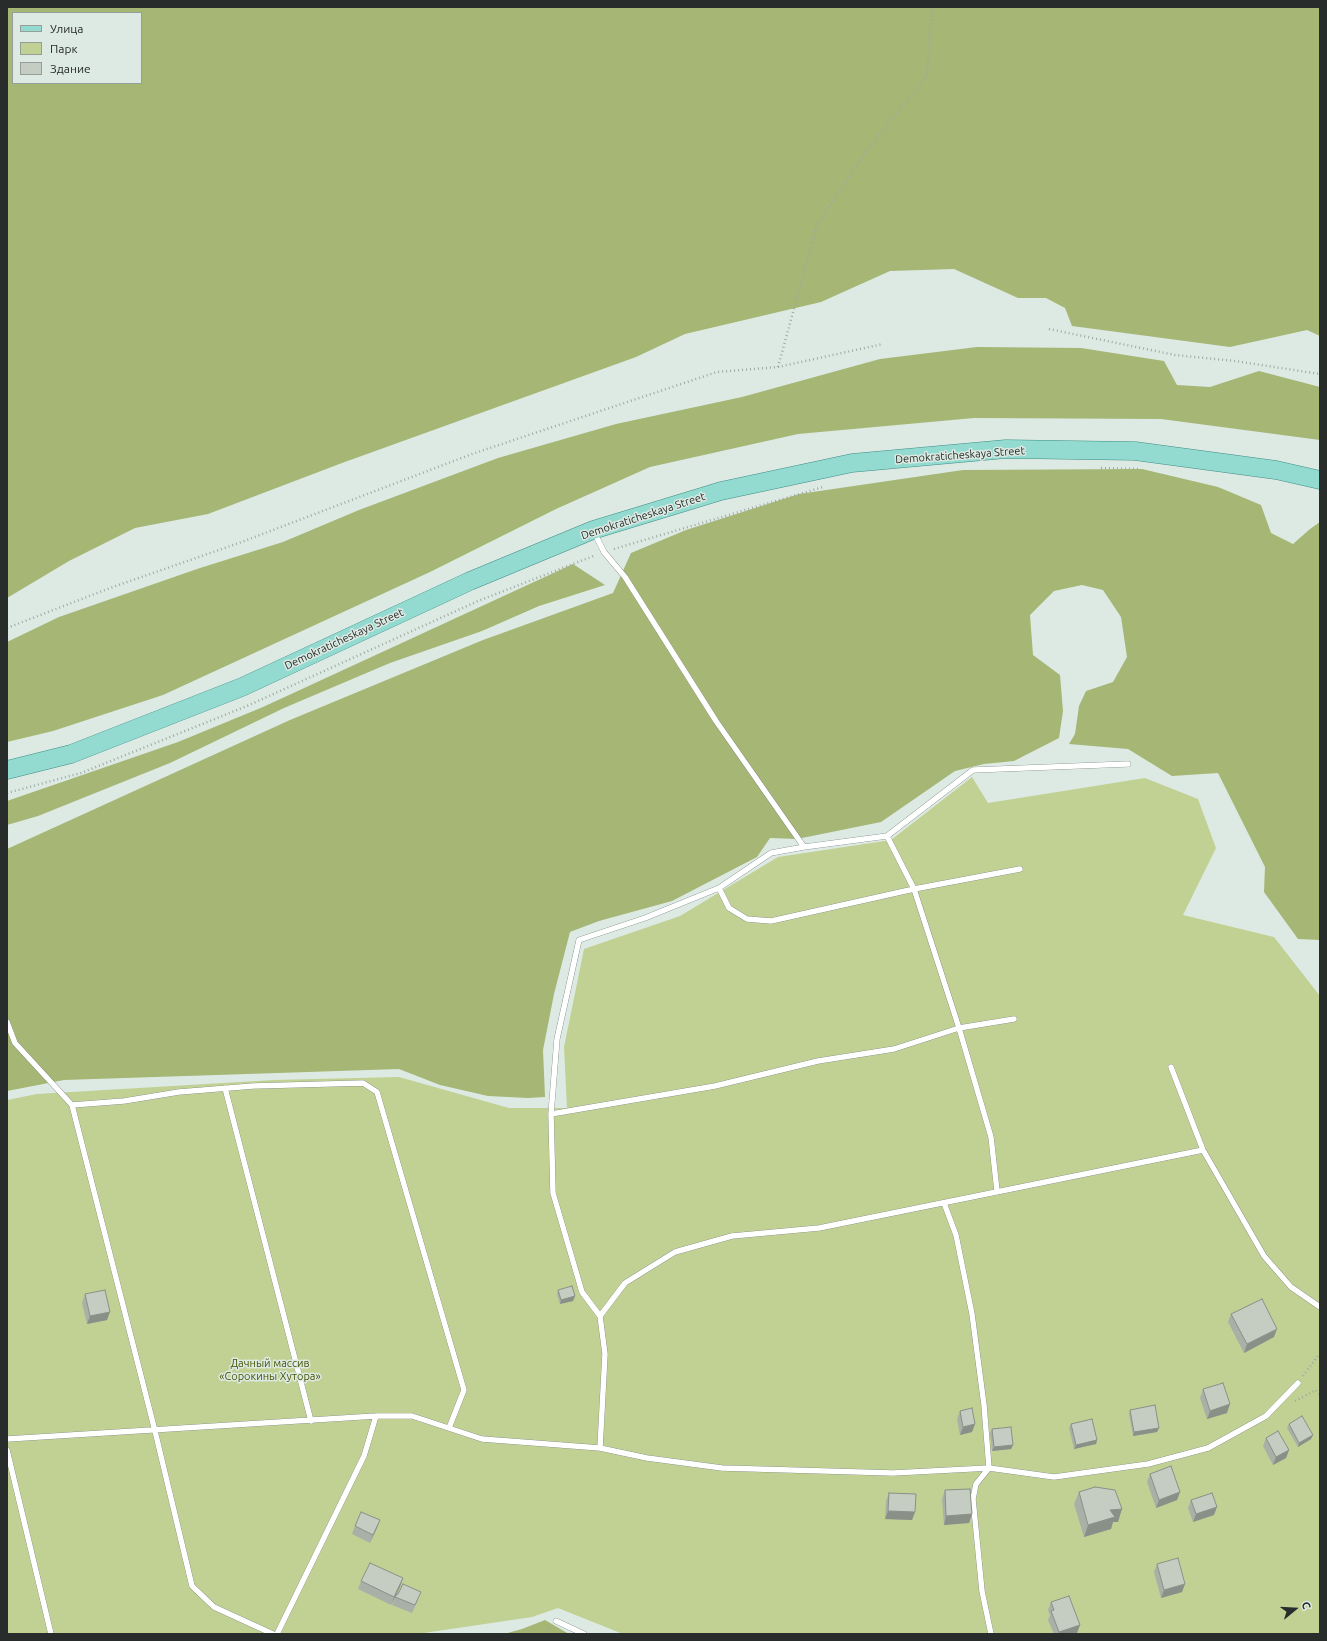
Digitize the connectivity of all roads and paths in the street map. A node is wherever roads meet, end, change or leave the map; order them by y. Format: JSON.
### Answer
{"nodes":[{"id":1,"x":932,"y":7,"type":"edge"},
{"id":2,"x":1049,"y":329,"type":"dead end"},
{"id":3,"x":883,"y":344,"type":"dead end"},
{"id":4,"x":778,"y":367,"type":"junction"},
{"id":5,"x":1320,"y":374,"type":"edge"},
{"id":6,"x":1095,"y":468,"type":"dead end"},
{"id":7,"x":1142,"y":469,"type":"dead end"},
{"id":8,"x":1320,"y":480,"type":"edge"},
{"id":9,"x":827,"y":486,"type":"dead end"},
{"id":10,"x":593,"y":530,"type":"junction"},
{"id":11,"x":604,"y":552,"type":"junction"},
{"id":12,"x":7,"y":628,"type":"edge"},
{"id":13,"x":1128,"y":764,"type":"dead end"},
{"id":14,"x":7,"y":770,"type":"edge"},
{"id":15,"x":7,"y":793,"type":"edge"},
{"id":16,"x":887,"y":836,"type":"junction"},
{"id":17,"x":804,"y":847,"type":"junction"},
{"id":18,"x":1020,"y":869,"type":"dead end"},
{"id":19,"x":719,"y":888,"type":"junction"},
{"id":20,"x":914,"y":889,"type":"junction"},
{"id":21,"x":1014,"y":1019,"type":"dead end"},
{"id":22,"x":7,"y":1022,"type":"edge"},
{"id":23,"x":960,"y":1028,"type":"junction"},
{"id":24,"x":1171,"y":1067,"type":"dead end"},
{"id":25,"x":225,"y":1088,"type":"junction"},
{"id":26,"x":72,"y":1104,"type":"junction"},
{"id":27,"x":551,"y":1114,"type":"junction"},
{"id":28,"x":1203,"y":1150,"type":"junction"},
{"id":29,"x":997,"y":1191,"type":"junction"},
{"id":30,"x":944,"y":1204,"type":"junction"},
{"id":31,"x":1320,"y":1307,"type":"edge"},
{"id":32,"x":600,"y":1316,"type":"junction"},
{"id":33,"x":1320,"y":1354,"type":"edge"},
{"id":34,"x":1298,"y":1383,"type":"joint"},
{"id":35,"x":376,"y":1416,"type":"junction"},
{"id":36,"x":311,"y":1420,"type":"junction"},
{"id":37,"x":449,"y":1428,"type":"junction"},
{"id":38,"x":155,"y":1430,"type":"junction"},
{"id":39,"x":7,"y":1439,"type":"edge"},
{"id":40,"x":600,"y":1448,"type":"junction"},
{"id":41,"x":7,"y":1450,"type":"edge"},
{"id":42,"x":989,"y":1468,"type":"junction"},
{"id":43,"x":556,"y":1621,"type":"dead end"},
{"id":44,"x":51,"y":1634,"type":"edge"},
{"id":45,"x":273,"y":1634,"type":"edge"},
{"id":46,"x":277,"y":1634,"type":"edge"},
{"id":47,"x":584,"y":1634,"type":"edge"},
{"id":48,"x":991,"y":1634,"type":"edge"}],
"edges":[{"from":1,"to":4,"type":"path"},
{"from":2,"to":5,"type":"path"},
{"from":3,"to":4,"type":"path"},
{"from":4,"to":12,"type":"path"},
{"from":6,"to":7,"type":"path"},
{"from":8,"to":10,"type":"main road","name":"Demokraticheskaya Street"},
{"from":9,"to":11,"type":"path"},
{"from":10,"to":11,"type":"lane"},
{"from":10,"to":14,"type":"main road","name":"Demokraticheskaya Street"},
{"from":11,"to":15,"type":"path"},
{"from":11,"to":17,"type":"lane"},
{"from":13,"to":16,"type":"lane"},
{"from":16,"to":17,"type":"lane"},
{"from":16,"to":20,"type":"lane"},
{"from":17,"to":19,"type":"lane"},
{"from":18,"to":20,"type":"lane"},
{"from":19,"to":20,"type":"lane"},
{"from":19,"to":27,"type":"lane"},
{"from":20,"to":23,"type":"lane"},
{"from":21,"to":23,"type":"lane"},
{"from":22,"to":26,"type":"lane"},
{"from":23,"to":27,"type":"lane"},
{"from":23,"to":29,"type":"lane"},
{"from":24,"to":28,"type":"lane"},
{"from":25,"to":26,"type":"lane"},
{"from":25,"to":36,"type":"lane"},
{"from":25,"to":37,"type":"lane"},
{"from":26,"to":38,"type":"lane"},
{"from":27,"to":32,"type":"lane"},
{"from":28,"to":29,"type":"lane"},
{"from":28,"to":31,"type":"lane"},
{"from":29,"to":30,"type":"lane"},
{"from":30,"to":32,"type":"lane"},
{"from":30,"to":42,"type":"lane"},
{"from":32,"to":40,"type":"lane"},
{"from":33,"to":34,"type":"path"},
{"from":34,"to":42,"type":"lane"},
{"from":35,"to":36,"type":"lane"},
{"from":35,"to":37,"type":"lane"},
{"from":35,"to":46,"type":"lane"},
{"from":36,"to":38,"type":"lane"},
{"from":37,"to":40,"type":"lane"},
{"from":38,"to":39,"type":"lane"},
{"from":38,"to":45,"type":"lane"},
{"from":40,"to":42,"type":"lane"},
{"from":41,"to":44,"type":"lane"},
{"from":42,"to":48,"type":"lane"},
{"from":43,"to":47,"type":"lane"}]}
